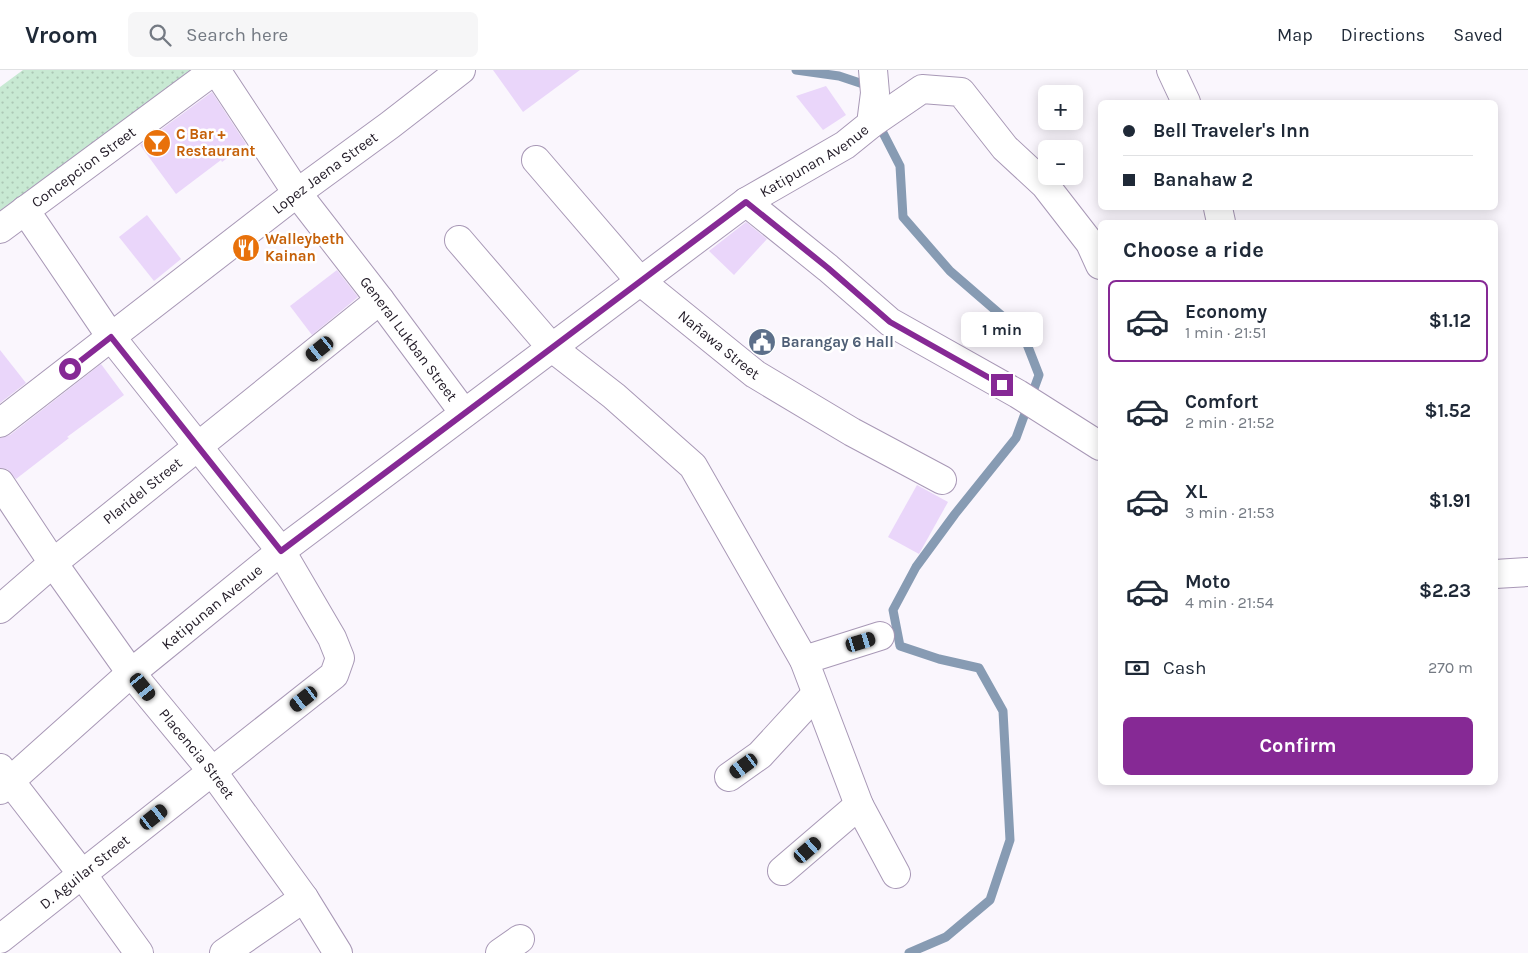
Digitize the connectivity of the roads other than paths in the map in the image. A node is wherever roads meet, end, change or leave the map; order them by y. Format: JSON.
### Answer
{"nodes":[{"id":1,"x":215,"y":70,"type":"edge"},
{"id":2,"x":461,"y":70,"type":"edge"},
{"id":3,"x":1172,"y":70,"type":"edge"},
{"id":4,"x":1194,"y":70,"type":"edge"},
{"id":5,"x":874,"y":81,"type":"edge"},
{"id":6,"x":1185,"y":100,"type":"edge"},
{"id":7,"x":1196,"y":100,"type":"edge"},
{"id":8,"x":871,"y":124,"type":"junction"},
{"id":9,"x":536,"y":160,"type":"dead end"},
{"id":10,"x":297,"y":192,"type":"junction"},
{"id":11,"x":746,"y":202,"type":"junction"},
{"id":12,"x":25,"y":210,"type":"junction"},
{"id":13,"x":0,"y":229,"type":"edge"},
{"id":14,"x":459,"y":240,"type":"dead end"},
{"id":15,"x":1098,"y":261,"type":"edge"},
{"id":16,"x":640,"y":282,"type":"junction"},
{"id":17,"x":380,"y":300,"type":"junction"},
{"id":18,"x":111,"y":337,"type":"junction"},
{"id":19,"x":551,"y":347,"type":"junction"},
{"id":20,"x":464,"y":413,"type":"junction"},
{"id":21,"x":0,"y":422,"type":"edge"},
{"id":22,"x":1098,"y":445,"type":"edge"},
{"id":23,"x":199,"y":446,"type":"junction"},
{"id":24,"x":942,"y":480,"type":"dead end"},
{"id":25,"x":0,"y":483,"type":"edge"},
{"id":26,"x":281,"y":551,"type":"junction"},
{"id":27,"x":53,"y":562,"type":"junction"},
{"id":28,"x":1528,"y":572,"type":"edge"},
{"id":29,"x":1498,"y":574,"type":"edge"},
{"id":30,"x":0,"y":609,"type":"edge"},
{"id":31,"x":880,"y":636,"type":"dead end"},
{"id":32,"x":804,"y":660,"type":"junction"},
{"id":33,"x":131,"y":673,"type":"junction"},
{"id":34,"x":816,"y":694,"type":"junction"},
{"id":35,"x":212,"y":771,"type":"junction"},
{"id":36,"x":729,"y":777,"type":"dead end"},
{"id":37,"x":3,"y":780,"type":"edge"},
{"id":38,"x":859,"y":806,"type":"junction"},
{"id":39,"x":782,"y":872,"type":"dead end"},
{"id":40,"x":82,"y":874,"type":"junction"},
{"id":41,"x":896,"y":874,"type":"dead end"},
{"id":42,"x":304,"y":898,"type":"junction"},
{"id":43,"x":0,"y":940,"type":"edge"},
{"id":44,"x":140,"y":953,"type":"edge"},
{"id":45,"x":224,"y":953,"type":"edge"},
{"id":46,"x":338,"y":953,"type":"edge"}],
"edges":[{"from":1,"to":10,"type":"street","name":"General Lukban Street"},
{"from":1,"to":12,"type":"street","name":"Concepcion Street"},
{"from":2,"to":10,"type":"street","name":"Lopez Jaena Street"},
{"from":3,"to":6,"type":"street"},
{"from":4,"to":7,"type":"street"},
{"from":5,"to":8,"type":"street","name":"Katipunan Avenue"},
{"from":8,"to":11,"type":"street","name":"Katipunan Avenue"},
{"from":8,"to":15,"type":"street"},
{"from":9,"to":16,"type":"street","name":"Nañawa Street"},
{"from":10,"to":17,"type":"street","name":"General Lukban Street"},
{"from":10,"to":18,"type":"street","name":"Lopez Jaena Street"},
{"from":11,"to":16,"type":"street","name":"Katipunan Avenue"},
{"from":11,"to":22,"type":"street"},
{"from":12,"to":13,"type":"street","name":"Concepcion Street"},
{"from":12,"to":18,"type":"street"},
{"from":14,"to":19,"type":"street"},
{"from":16,"to":19,"type":"street","name":"Katipunan Avenue"},
{"from":16,"to":24,"type":"street","name":"Nañawa Street"},
{"from":17,"to":20,"type":"street","name":"General Lukban Street"},
{"from":17,"to":23,"type":"street","name":"Plaridel Street"},
{"from":18,"to":21,"type":"street","name":"Lopez Jaena Street"},
{"from":18,"to":23,"type":"street"},
{"from":19,"to":20,"type":"street","name":"Katipunan Avenue"},
{"from":19,"to":32,"type":"street"},
{"from":20,"to":26,"type":"street","name":"Katipunan Avenue"},
{"from":23,"to":26,"type":"street"},
{"from":23,"to":27,"type":"street","name":"Plaridel Street"},
{"from":25,"to":27,"type":"street","name":"Placencia Street"},
{"from":26,"to":33,"type":"street","name":"Katipunan Avenue"},
{"from":26,"to":35,"type":"street","name":"D. Aguilar Street"},
{"from":27,"to":30,"type":"street","name":"Plaridel Street"},
{"from":27,"to":33,"type":"street","name":"Placencia Street"},
{"from":28,"to":29,"type":"street"},
{"from":31,"to":32,"type":"street"},
{"from":32,"to":34,"type":"street"},
{"from":33,"to":35,"type":"street","name":"Placencia Street"},
{"from":33,"to":37,"type":"street","name":"Katipunan Avenue"},
{"from":34,"to":36,"type":"street"},
{"from":34,"to":38,"type":"street"},
{"from":35,"to":40,"type":"street","name":"D. Aguilar Street"},
{"from":35,"to":42,"type":"street","name":"Placencia Street"},
{"from":37,"to":40,"type":"street"},
{"from":38,"to":39,"type":"street"},
{"from":38,"to":41,"type":"street"},
{"from":40,"to":43,"type":"street","name":"D. Aguilar Street"},
{"from":40,"to":44,"type":"street"},
{"from":42,"to":45,"type":"street"},
{"from":42,"to":46,"type":"street","name":"Placencia Street"}]}
